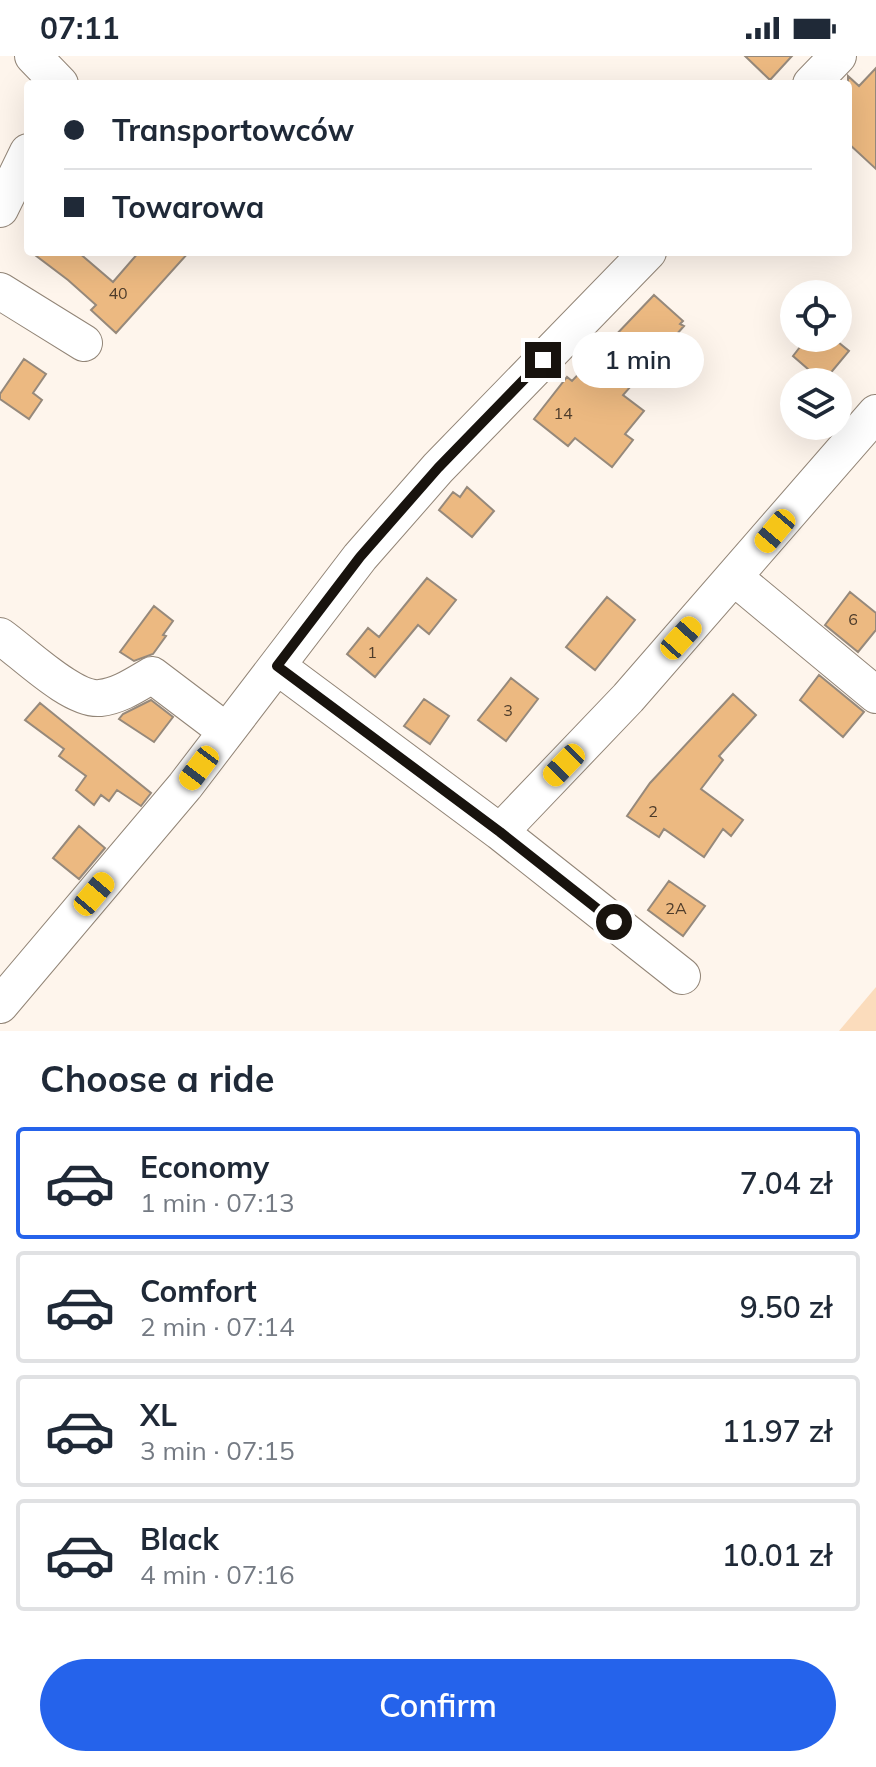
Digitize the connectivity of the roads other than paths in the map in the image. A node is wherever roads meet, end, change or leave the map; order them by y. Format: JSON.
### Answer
{"nodes":[{"id":1,"x":33,"y":56,"type":"edge"},
{"id":2,"x":838,"y":56,"type":"edge"},
{"id":3,"x":56,"y":80,"type":"edge"},
{"id":4,"x":815,"y":80,"type":"edge"},
{"id":5,"x":24,"y":160,"type":"edge"},
{"id":6,"x":0,"y":209,"type":"edge"},
{"id":7,"x":644,"y":256,"type":"edge"},
{"id":8,"x":0,"y":291,"type":"edge"},
{"id":9,"x":84,"y":343,"type":"dead end"},
{"id":10,"x":876,"y":413,"type":"edge"},
{"id":11,"x":735,"y":578,"type":"junction"},
{"id":12,"x":8,"y":641,"type":"edge"},
{"id":13,"x":277,"y":666,"type":"junction"},
{"id":14,"x":876,"y":695,"type":"edge"},
{"id":15,"x":226,"y":731,"type":"junction"},
{"id":16,"x":500,"y":832,"type":"junction"},
{"id":17,"x":682,"y":976,"type":"dead end"},
{"id":18,"x":0,"y":1005,"type":"edge"}],
"edges":[{"from":1,"to":3,"type":"street"},
{"from":2,"to":4,"type":"street"},
{"from":5,"to":6,"type":"street"},
{"from":7,"to":13,"type":"street"},
{"from":8,"to":9,"type":"street"},
{"from":10,"to":11,"type":"street"},
{"from":11,"to":14,"type":"street"},
{"from":11,"to":16,"type":"street"},
{"from":12,"to":15,"type":"street"},
{"from":13,"to":15,"type":"street"},
{"from":13,"to":16,"type":"street"},
{"from":15,"to":18,"type":"street"},
{"from":16,"to":17,"type":"street"}]}
